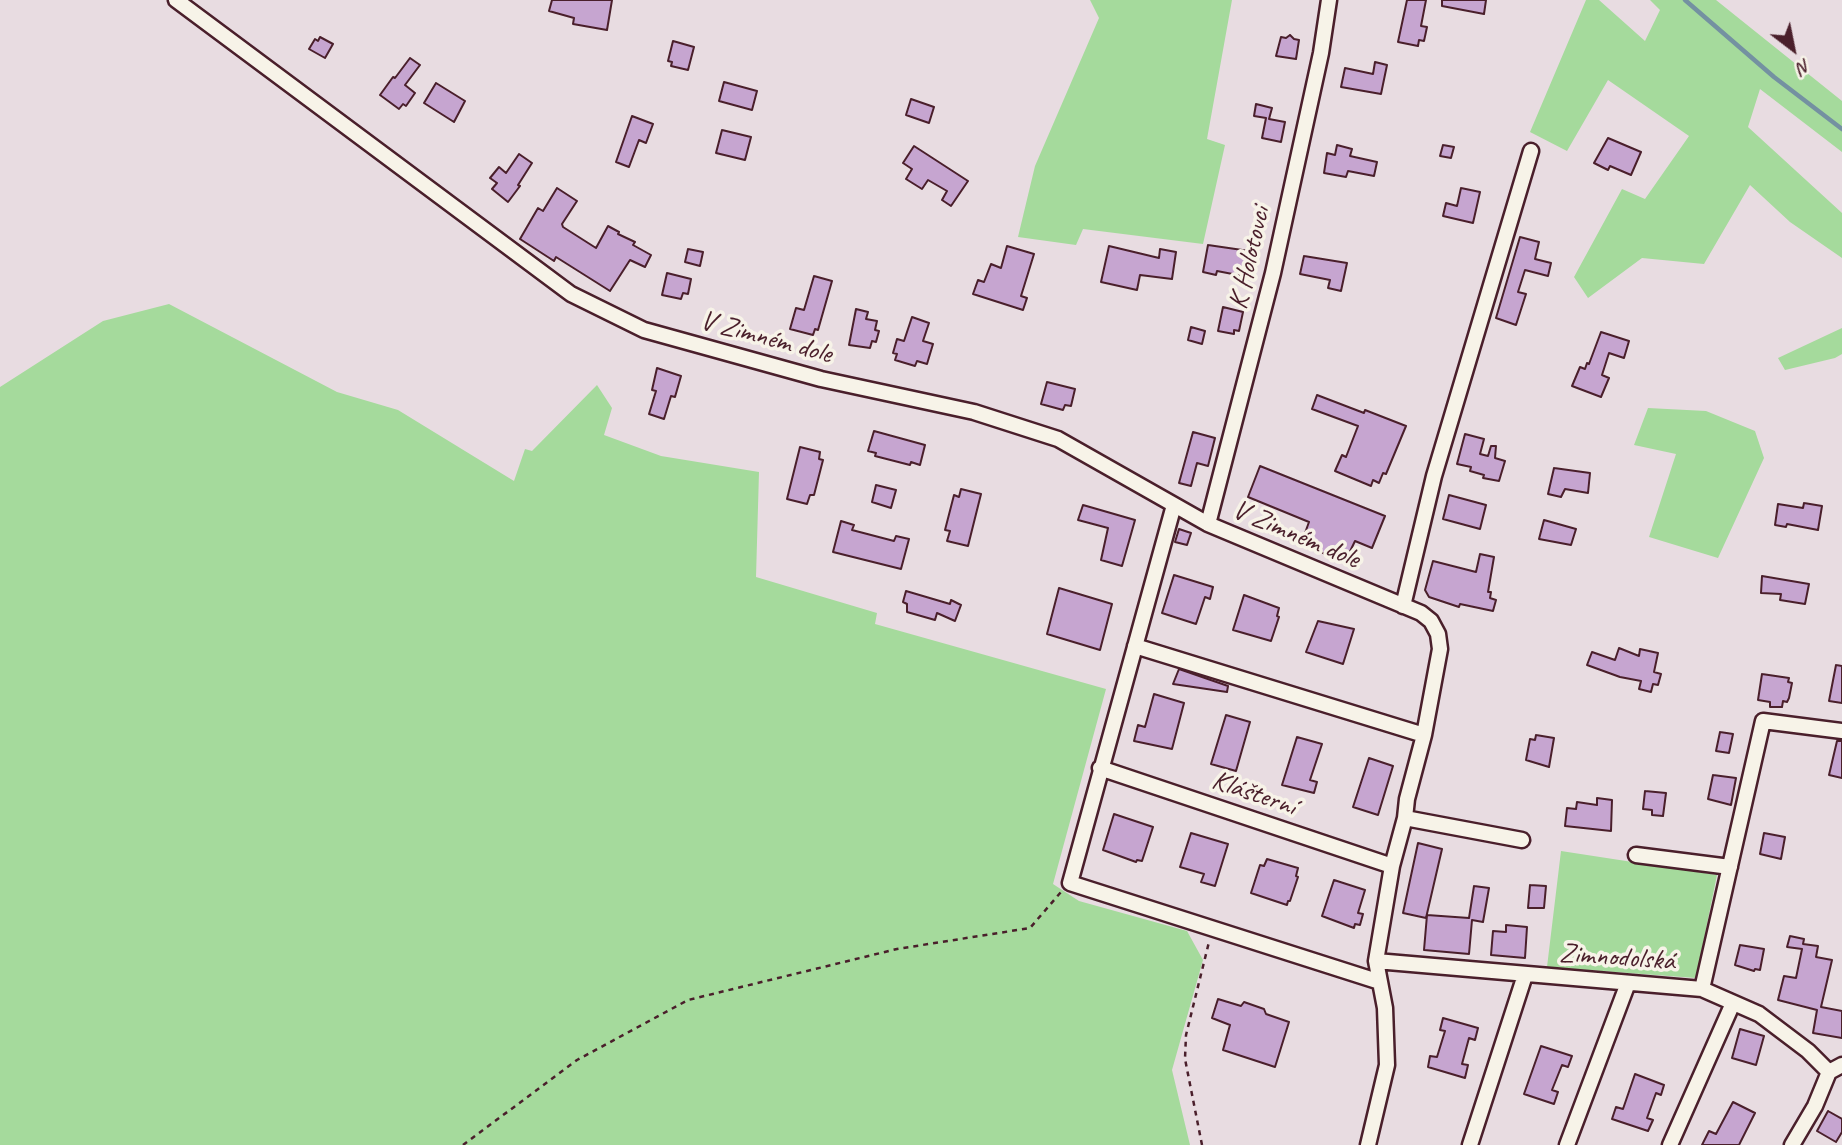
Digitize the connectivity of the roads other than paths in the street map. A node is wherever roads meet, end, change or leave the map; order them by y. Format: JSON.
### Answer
{"nodes":[{"id":1,"x":176,"y":0,"type":"edge"},
{"id":2,"x":1329,"y":0,"type":"edge"},
{"id":3,"x":1531,"y":151,"type":"dead end"},
{"id":4,"x":1174,"y":505,"type":"junction"},
{"id":5,"x":1208,"y":524,"type":"junction"},
{"id":6,"x":1403,"y":606,"type":"junction"},
{"id":7,"x":1135,"y":646,"type":"junction"},
{"id":8,"x":1842,"y":731,"type":"edge"},
{"id":9,"x":1424,"y":735,"type":"junction"},
{"id":10,"x":1100,"y":768,"type":"junction"},
{"id":11,"x":1405,"y":818,"type":"junction"},
{"id":12,"x":1522,"y":840,"type":"dead end"},
{"id":13,"x":1636,"y":855,"type":"dead end"},
{"id":14,"x":1391,"y":866,"type":"junction"},
{"id":15,"x":1730,"y":867,"type":"junction"},
{"id":16,"x":1376,"y":961,"type":"junction"},
{"id":17,"x":1525,"y":975,"type":"junction"},
{"id":18,"x":1380,"y":982,"type":"junction"},
{"id":19,"x":1628,"y":983,"type":"junction"},
{"id":20,"x":1702,"y":989,"type":"junction"},
{"id":21,"x":1733,"y":1003,"type":"junction"},
{"id":22,"x":1842,"y":1065,"type":"edge"},
{"id":23,"x":1829,"y":1072,"type":"junction"},
{"id":24,"x":1368,"y":1145,"type":"edge"},
{"id":25,"x":1470,"y":1145,"type":"edge"},
{"id":26,"x":1567,"y":1145,"type":"edge"},
{"id":27,"x":1670,"y":1145,"type":"edge"},
{"id":28,"x":1792,"y":1145,"type":"edge"}],
"edges":[{"from":1,"to":4,"type":"street","name":"V Zimném dole"},
{"from":2,"to":5,"type":"street","name":"K Holotovci"},
{"from":3,"to":6,"type":"street"},
{"from":4,"to":5,"type":"street","name":"V Zimném dole"},
{"from":4,"to":7,"type":"street"},
{"from":5,"to":6,"type":"street","name":"V Zimném dole"},
{"from":6,"to":9,"type":"street","name":"V Zimném dole"},
{"from":7,"to":9,"type":"street"},
{"from":7,"to":10,"type":"street"},
{"from":8,"to":15,"type":"street"},
{"from":9,"to":11,"type":"street"},
{"from":10,"to":14,"type":"street","name":"Klášterní"},
{"from":10,"to":18,"type":"street"},
{"from":11,"to":12,"type":"street"},
{"from":11,"to":14,"type":"street"},
{"from":13,"to":15,"type":"street"},
{"from":14,"to":16,"type":"street"},
{"from":15,"to":20,"type":"street"},
{"from":16,"to":17,"type":"street","name":"Zimnodolská"},
{"from":16,"to":18,"type":"street"},
{"from":17,"to":19,"type":"street","name":"Zimnodolská"},
{"from":17,"to":25,"type":"street"},
{"from":18,"to":24,"type":"street"},
{"from":19,"to":20,"type":"street","name":"Zimnodolská"},
{"from":19,"to":26,"type":"street"},
{"from":20,"to":21,"type":"street","name":"Zimnodolská"},
{"from":21,"to":23,"type":"street","name":"Zimnodolská"},
{"from":21,"to":27,"type":"street"},
{"from":22,"to":23,"type":"street"},
{"from":23,"to":28,"type":"street"}]}
